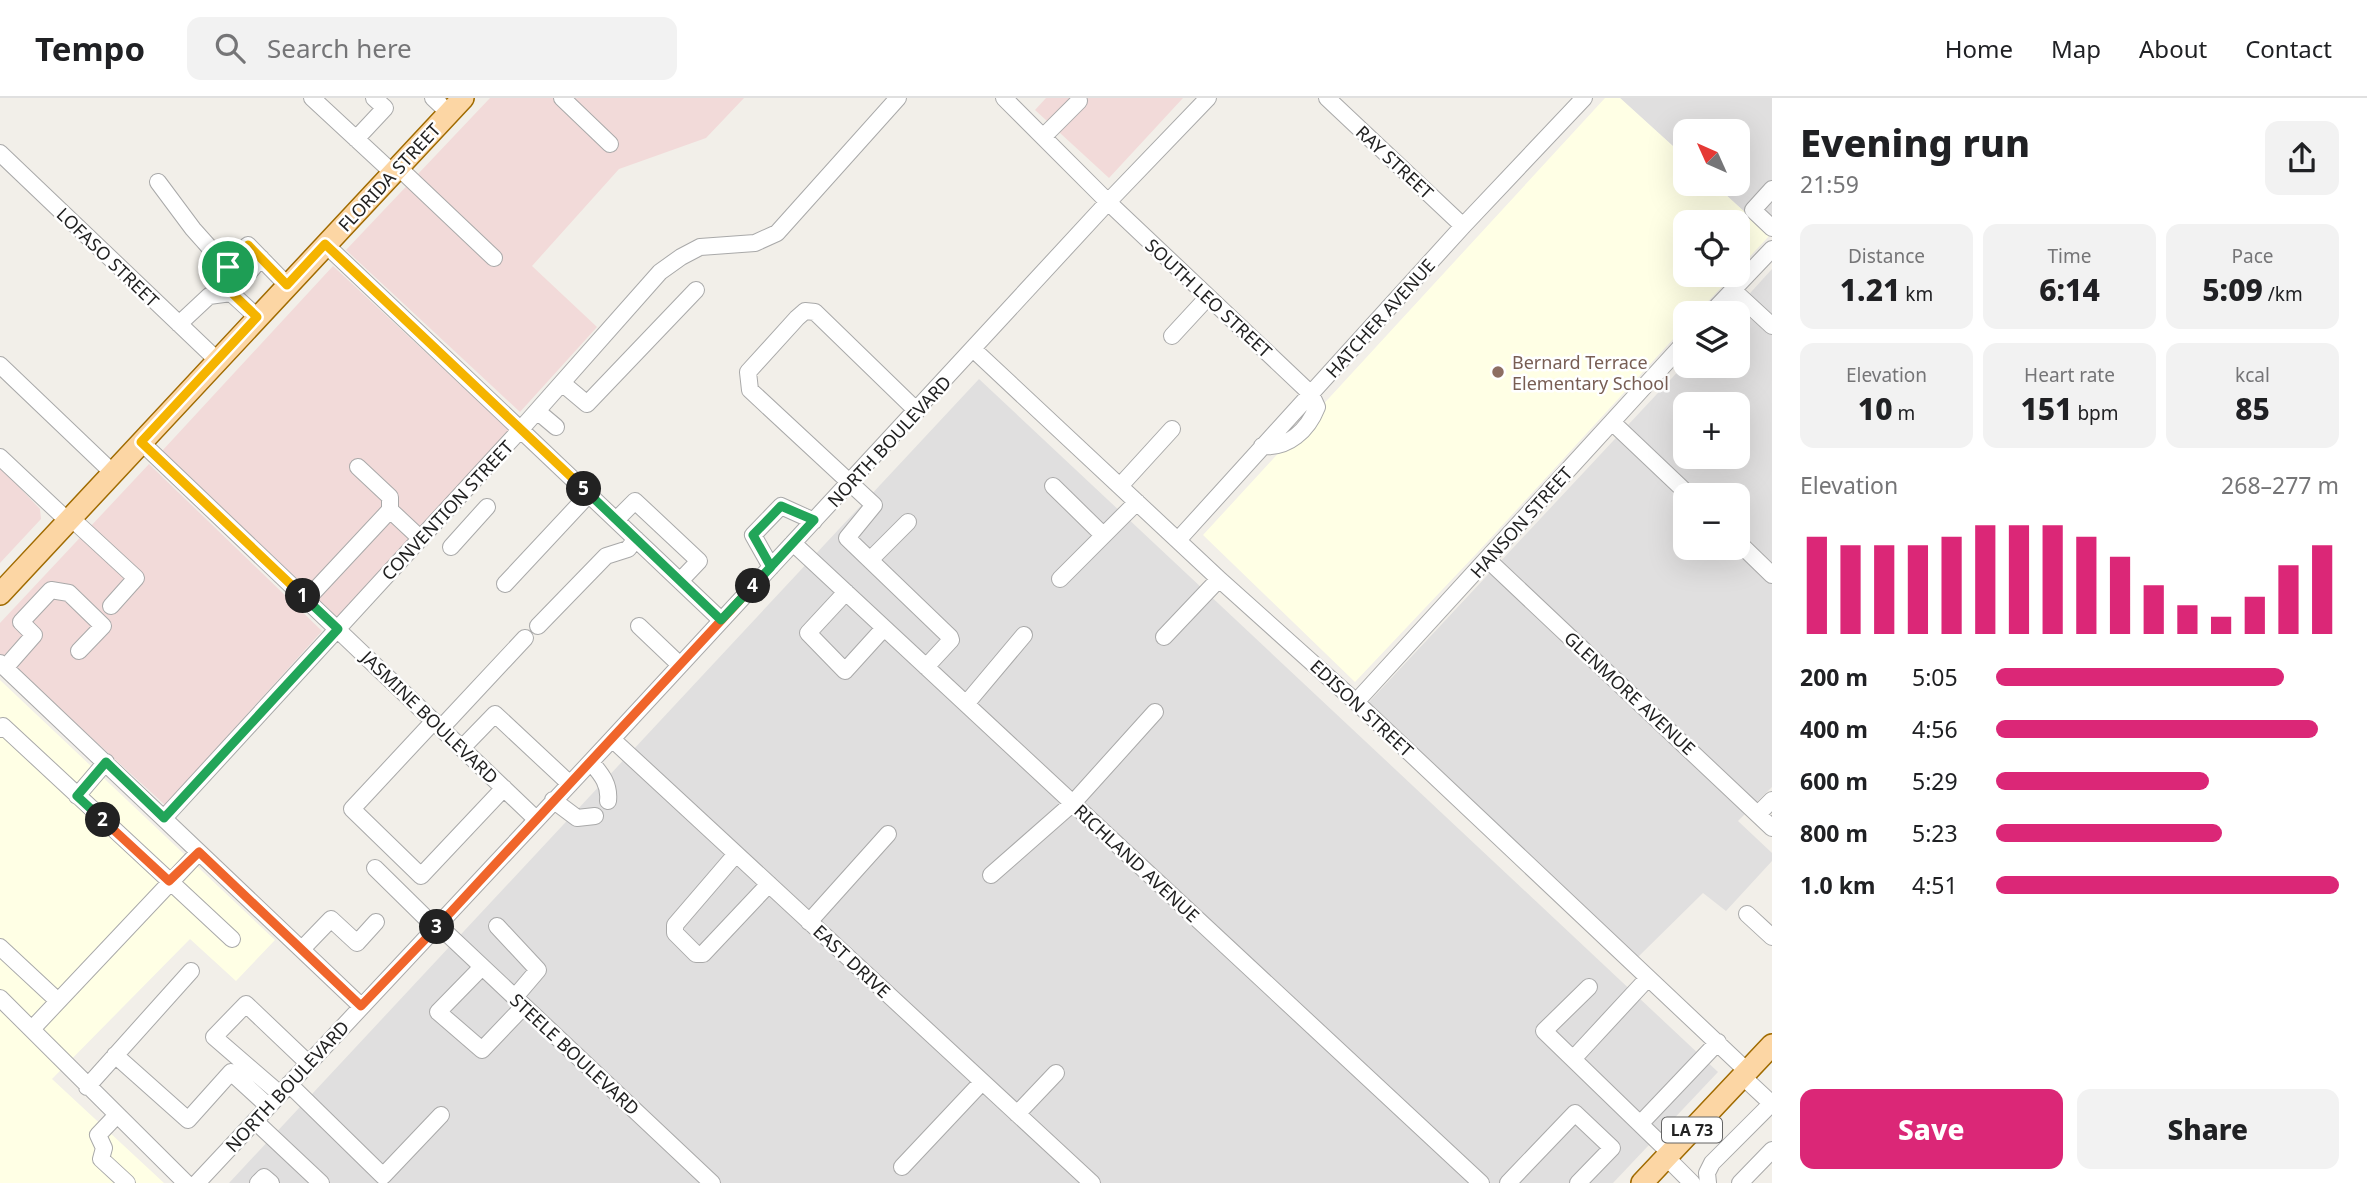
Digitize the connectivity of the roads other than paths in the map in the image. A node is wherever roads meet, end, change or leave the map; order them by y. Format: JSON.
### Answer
{"nodes":[{"id":1,"x":312,"y":98,"type":"edge"},
{"id":2,"x":374,"y":98,"type":"edge"},
{"id":3,"x":433,"y":98,"type":"edge"},
{"id":4,"x":562,"y":98,"type":"edge"},
{"id":5,"x":898,"y":98,"type":"edge"},
{"id":6,"x":1208,"y":98,"type":"edge"},
{"id":7,"x":1327,"y":98,"type":"edge"},
{"id":8,"x":1584,"y":98,"type":"edge"},
{"id":9,"x":1009,"y":100,"type":"edge"},
{"id":10,"x":1079,"y":101,"type":"dead end"},
{"id":11,"x":456,"y":106,"type":"edge"},
{"id":12,"x":1043,"y":137,"type":"junction"},
{"id":13,"x":356,"y":139,"type":"junction"},
{"id":14,"x":610,"y":144,"type":"dead end"},
{"id":15,"x":0,"y":153,"type":"edge"},
{"id":16,"x":395,"y":170,"type":"junction"},
{"id":17,"x":158,"y":182,"type":"dead end"},
{"id":18,"x":1772,"y":189,"type":"edge"},
{"id":19,"x":1108,"y":202,"type":"junction"},
{"id":20,"x":1463,"y":226,"type":"junction"},
{"id":21,"x":1772,"y":228,"type":"edge"},
{"id":22,"x":325,"y":244,"type":"junction"},
{"id":23,"x":1772,"y":249,"type":"edge"},
{"id":24,"x":261,"y":258,"type":"junction"},
{"id":25,"x":494,"y":258,"type":"dead end"},
{"id":26,"x":228,"y":267,"type":"junction"},
{"id":27,"x":287,"y":285,"type":"junction"},
{"id":28,"x":237,"y":287,"type":"junction"},
{"id":29,"x":696,"y":290,"type":"dead end"},
{"id":30,"x":1733,"y":290,"type":"junction"},
{"id":31,"x":1209,"y":298,"type":"junction"},
{"id":32,"x":1723,"y":301,"type":"edge"},
{"id":33,"x":257,"y":317,"type":"junction"},
{"id":34,"x":179,"y":324,"type":"junction"},
{"id":35,"x":1772,"y":326,"type":"edge"},
{"id":36,"x":1172,"y":337,"type":"dead end"},
{"id":37,"x":973,"y":349,"type":"junction"},
{"id":38,"x":1673,"y":355,"type":"edge"},
{"id":39,"x":217,"y":360,"type":"junction"},
{"id":40,"x":0,"y":365,"type":"edge"},
{"id":41,"x":562,"y":383,"type":"junction"},
{"id":42,"x":1311,"y":394,"type":"junction"},
{"id":43,"x":537,"y":411,"type":"junction"},
{"id":44,"x":916,"y":411,"type":"junction"},
{"id":45,"x":1612,"y":422,"type":"junction"},
{"id":46,"x":556,"y":427,"type":"dead end"},
{"id":47,"x":522,"y":429,"type":"junction"},
{"id":48,"x":1172,"y":429,"type":"dead end"},
{"id":49,"x":141,"y":442,"type":"junction"},
{"id":50,"x":0,"y":457,"type":"edge"},
{"id":51,"x":358,"y":467,"type":"dead end"},
{"id":52,"x":113,"y":472,"type":"junction"},
{"id":53,"x":850,"y":482,"type":"junction"},
{"id":54,"x":1676,"y":483,"type":"edge"},
{"id":55,"x":1053,"y":486,"type":"dead end"},
{"id":56,"x":1120,"y":486,"type":"junction"},
{"id":57,"x":589,"y":494,"type":"junction"},
{"id":58,"x":1137,"y":502,"type":"junction"},
{"id":59,"x":487,"y":507,"type":"dead end"},
{"id":60,"x":449,"y":508,"type":"junction"},
{"id":61,"x":390,"y":510,"type":"junction"},
{"id":62,"x":69,"y":519,"type":"junction"},
{"id":63,"x":616,"y":520,"type":"junction"},
{"id":64,"x":814,"y":520,"type":"junction"},
{"id":65,"x":908,"y":522,"type":"dead end"},
{"id":66,"x":469,"y":527,"type":"junction"},
{"id":67,"x":1104,"y":535,"type":"junction"},
{"id":68,"x":421,"y":539,"type":"junction"},
{"id":69,"x":636,"y":539,"type":"junction"},
{"id":70,"x":1178,"y":540,"type":"junction"},
{"id":71,"x":793,"y":543,"type":"junction"},
{"id":72,"x":451,"y":547,"type":"dead end"},
{"id":73,"x":1750,"y":554,"type":"edge"},
{"id":74,"x":1488,"y":559,"type":"junction"},
{"id":75,"x":870,"y":560,"type":"junction"},
{"id":76,"x":771,"y":567,"type":"junction"},
{"id":77,"x":1772,"y":575,"type":"edge"},
{"id":78,"x":1060,"y":579,"type":"dead end"},
{"id":79,"x":1219,"y":579,"type":"junction"},
{"id":80,"x":680,"y":581,"type":"junction"},
{"id":81,"x":505,"y":584,"type":"dead end"},
{"id":82,"x":846,"y":592,"type":"junction"},
{"id":83,"x":0,"y":594,"type":"edge"},
{"id":84,"x":307,"y":599,"type":"junction"},
{"id":85,"x":111,"y":606,"type":"dead end"},
{"id":86,"x":721,"y":620,"type":"junction"},
{"id":87,"x":538,"y":626,"type":"dead end"},
{"id":88,"x":639,"y":626,"type":"dead end"},
{"id":89,"x":884,"y":628,"type":"junction"},
{"id":90,"x":338,"y":629,"type":"junction"},
{"id":91,"x":1024,"y":635,"type":"dead end"},
{"id":92,"x":1164,"y":637,"type":"dead end"},
{"id":93,"x":525,"y":638,"type":"dead end"},
{"id":94,"x":79,"y":651,"type":"dead end"},
{"id":95,"x":2,"y":665,"type":"edge"},
{"id":96,"x":680,"y":665,"type":"junction"},
{"id":97,"x":926,"y":667,"type":"junction"},
{"id":98,"x":1356,"y":702,"type":"junction"},
{"id":99,"x":966,"y":704,"type":"junction"},
{"id":100,"x":1155,"y":712,"type":"dead end"},
{"id":101,"x":437,"y":724,"type":"junction"},
{"id":102,"x":0,"y":729,"type":"edge"},
{"id":103,"x":612,"y":739,"type":"junction"},
{"id":104,"x":462,"y":748,"type":"junction"},
{"id":105,"x":106,"y":762,"type":"junction"},
{"id":106,"x":591,"y":762,"type":"junction"},
{"id":107,"x":570,"y":784,"type":"junction"},
{"id":108,"x":504,"y":788,"type":"junction"},
{"id":109,"x":77,"y":796,"type":"junction"},
{"id":110,"x":554,"y":800,"type":"junction"},
{"id":111,"x":1772,"y":800,"type":"edge"},
{"id":112,"x":608,"y":801,"type":"dead end"},
{"id":113,"x":1073,"y":803,"type":"junction"},
{"id":114,"x":1758,"y":814,"type":"junction"},
{"id":115,"x":594,"y":816,"type":"dead end"},
{"id":116,"x":164,"y":818,"type":"junction"},
{"id":117,"x":536,"y":819,"type":"junction"},
{"id":118,"x":1772,"y":828,"type":"edge"},
{"id":119,"x":888,"y":834,"type":"dead end"},
{"id":120,"x":199,"y":852,"type":"junction"},
{"id":121,"x":736,"y":855,"type":"junction"},
{"id":122,"x":374,"y":868,"type":"dead end"},
{"id":123,"x":991,"y":874,"type":"dead end"},
{"id":124,"x":169,"y":881,"type":"junction"},
{"id":125,"x":769,"y":884,"type":"junction"},
{"id":126,"x":1747,"y":914,"type":"dead end"},
{"id":127,"x":376,"y":922,"type":"dead end"},
{"id":128,"x":809,"y":922,"type":"junction"},
{"id":129,"x":437,"y":926,"type":"junction"},
{"id":130,"x":497,"y":926,"type":"dead end"},
{"id":131,"x":1772,"y":937,"type":"edge"},
{"id":132,"x":232,"y":939,"type":"dead end"},
{"id":133,"x":0,"y":947,"type":"edge"},
{"id":134,"x":302,"y":949,"type":"junction"},
{"id":135,"x":482,"y":967,"type":"junction"},
{"id":136,"x":191,"y":971,"type":"dead end"},
{"id":137,"x":1648,"y":978,"type":"junction"},
{"id":138,"x":1589,"y":987,"type":"dead end"},
{"id":139,"x":0,"y":998,"type":"edge"},
{"id":140,"x":58,"y":1001,"type":"junction"},
{"id":141,"x":520,"y":1002,"type":"junction"},
{"id":142,"x":361,"y":1006,"type":"junction"},
{"id":143,"x":32,"y":1029,"type":"junction"},
{"id":144,"x":1718,"y":1042,"type":"junction"},
{"id":145,"x":1772,"y":1045,"type":"edge"},
{"id":146,"x":116,"y":1055,"type":"junction"},
{"id":147,"x":1573,"y":1059,"type":"junction"},
{"id":148,"x":308,"y":1063,"type":"junction"},
{"id":149,"x":1056,"y":1073,"type":"dead end"},
{"id":150,"x":1744,"y":1074,"type":"junction"},
{"id":151,"x":982,"y":1082,"type":"junction"},
{"id":152,"x":87,"y":1087,"type":"junction"},
{"id":153,"x":279,"y":1095,"type":"junction"},
{"id":154,"x":1772,"y":1104,"type":"edge"},
{"id":155,"x":1017,"y":1114,"type":"junction"},
{"id":156,"x":441,"y":1115,"type":"dead end"},
{"id":157,"x":116,"y":1116,"type":"junction"},
{"id":158,"x":255,"y":1121,"type":"junction"},
{"id":159,"x":1640,"y":1124,"type":"junction"},
{"id":160,"x":1772,"y":1150,"type":"edge"},
{"id":161,"x":1668,"y":1155,"type":"junction"},
{"id":162,"x":902,"y":1167,"type":"dead end"},
{"id":163,"x":1514,"y":1181,"type":"edge"},
{"id":164,"x":1478,"y":1182,"type":"edge"},
{"id":165,"x":127,"y":1183,"type":"edge"},
{"id":166,"x":186,"y":1183,"type":"edge"},
{"id":167,"x":197,"y":1183,"type":"edge"},
{"id":168,"x":258,"y":1183,"type":"edge"},
{"id":169,"x":271,"y":1183,"type":"edge"},
{"id":170,"x":321,"y":1183,"type":"edge"},
{"id":171,"x":712,"y":1183,"type":"edge"},
{"id":172,"x":1092,"y":1183,"type":"edge"},
{"id":173,"x":1578,"y":1183,"type":"edge"},
{"id":174,"x":1642,"y":1183,"type":"edge"},
{"id":175,"x":1692,"y":1183,"type":"edge"},
{"id":176,"x":1708,"y":1183,"type":"edge"},
{"id":177,"x":1740,"y":1183,"type":"edge"}],
"edges":[{"from":1,"to":13,"type":"street"},
{"from":2,"to":13,"type":"street"},
{"from":3,"to":11,"type":"street"},
{"from":4,"to":14,"type":"street"},
{"from":5,"to":41,"type":"street","name":"CONVENTION STREET"},
{"from":6,"to":19,"type":"street","name":"NORTH BOULEVARD"},
{"from":7,"to":20,"type":"street","name":"RAY STREET"},
{"from":8,"to":20,"type":"street","name":"HATCHER AVENUE"},
{"from":9,"to":12,"type":"street","name":"SOUTH LEO STREET"},
{"from":10,"to":12,"type":"street"},
{"from":11,"to":16,"type":"main road","name":"FLORIDA STREET"},
{"from":12,"to":19,"type":"street","name":"SOUTH LEO STREET"},
{"from":13,"to":16,"type":"street"},
{"from":15,"to":34,"type":"street","name":"LOFASO STREET"},
{"from":16,"to":22,"type":"main road","name":"FLORIDA STREET"},
{"from":16,"to":25,"type":"street"},
{"from":17,"to":26,"type":"street"},
{"from":18,"to":21,"type":"street"},
{"from":19,"to":31,"type":"street","name":"SOUTH LEO STREET"},
{"from":19,"to":37,"type":"street","name":"NORTH BOULEVARD"},
{"from":20,"to":42,"type":"street","name":"HATCHER AVENUE"},
{"from":22,"to":27,"type":"main road","name":"FLORIDA STREET"},
{"from":22,"to":47,"type":"street"},
{"from":23,"to":30,"type":"street"},
{"from":24,"to":26,"type":"street"},
{"from":24,"to":27,"type":"street"},
{"from":24,"to":28,"type":"street"},
{"from":26,"to":28,"type":"street"},
{"from":27,"to":33,"type":"main road","name":"FLORIDA STREET"},
{"from":28,"to":33,"type":"street"},
{"from":28,"to":34,"type":"street"},
{"from":29,"to":41,"type":"street"},
{"from":30,"to":32,"type":"street"},
{"from":30,"to":35,"type":"street"},
{"from":31,"to":36,"type":"street"},
{"from":31,"to":42,"type":"street","name":"SOUTH LEO STREET"},
{"from":33,"to":39,"type":"main road","name":"FLORIDA STREET"},
{"from":34,"to":39,"type":"street","name":"LOFASO STREET"},
{"from":37,"to":44,"type":"street","name":"NORTH BOULEVARD"},
{"from":37,"to":56,"type":"street","name":"EDISON STREET"},
{"from":38,"to":45,"type":"street","name":"HANSON STREET"},
{"from":39,"to":49,"type":"main road","name":"FLORIDA STREET"},
{"from":40,"to":52,"type":"street"},
{"from":41,"to":43,"type":"street","name":"CONVENTION STREET"},
{"from":42,"to":70,"type":"street","name":"HATCHER AVENUE"},
{"from":43,"to":46,"type":"street"},
{"from":43,"to":47,"type":"street","name":"CONVENTION STREET"},
{"from":44,"to":53,"type":"street","name":"NORTH BOULEVARD"},
{"from":44,"to":53,"type":"street"},
{"from":45,"to":54,"type":"street"},
{"from":45,"to":74,"type":"street","name":"HANSON STREET"},
{"from":47,"to":57,"type":"street"},
{"from":47,"to":60,"type":"street","name":"CONVENTION STREET"},
{"from":48,"to":56,"type":"street"},
{"from":49,"to":52,"type":"main road","name":"FLORIDA STREET"},
{"from":49,"to":84,"type":"street","name":"JASMINE BOULEVARD"},
{"from":50,"to":62,"type":"street"},
{"from":51,"to":61,"type":"street"},
{"from":52,"to":62,"type":"main road","name":"FLORIDA STREET"},
{"from":53,"to":64,"type":"street","name":"NORTH BOULEVARD"},
{"from":53,"to":75,"type":"street"},
{"from":55,"to":67,"type":"street"},
{"from":56,"to":58,"type":"street","name":"EDISON STREET"},
{"from":57,"to":63,"type":"street"},
{"from":57,"to":81,"type":"street"},
{"from":58,"to":67,"type":"street"},
{"from":58,"to":70,"type":"street","name":"EDISON STREET"},
{"from":59,"to":66,"type":"street"},
{"from":60,"to":66,"type":"street"},
{"from":60,"to":68,"type":"street","name":"CONVENTION STREET"},
{"from":61,"to":68,"type":"street"},
{"from":61,"to":84,"type":"street"},
{"from":62,"to":83,"type":"main road","name":"FLORIDA STREET"},
{"from":62,"to":85,"type":"street"},
{"from":63,"to":69,"type":"street"},
{"from":63,"to":80,"type":"street"},
{"from":64,"to":71,"type":"street","name":"NORTH BOULEVARD"},
{"from":64,"to":76,"type":"street"},
{"from":65,"to":75,"type":"street"},
{"from":66,"to":72,"type":"street"},
{"from":67,"to":78,"type":"street"},
{"from":68,"to":90,"type":"street","name":"CONVENTION STREET"},
{"from":69,"to":80,"type":"street"},
{"from":69,"to":87,"type":"street"},
{"from":70,"to":79,"type":"street","name":"EDISON STREET"},
{"from":71,"to":76,"type":"street","name":"NORTH BOULEVARD"},
{"from":71,"to":82,"type":"street","name":"RICHLAND AVENUE"},
{"from":73,"to":77,"type":"street"},
{"from":74,"to":98,"type":"street","name":"HANSON STREET"},
{"from":74,"to":114,"type":"street","name":"GLENMORE AVENUE"},
{"from":75,"to":97,"type":"street"},
{"from":76,"to":86,"type":"street","name":"NORTH BOULEVARD"},
{"from":79,"to":92,"type":"street"},
{"from":79,"to":98,"type":"street","name":"EDISON STREET"},
{"from":80,"to":86,"type":"street"},
{"from":82,"to":89,"type":"street","name":"RICHLAND AVENUE"},
{"from":82,"to":89,"type":"street"},
{"from":84,"to":90,"type":"street","name":"JASMINE BOULEVARD"},
{"from":86,"to":96,"type":"street","name":"NORTH BOULEVARD"},
{"from":88,"to":96,"type":"street"},
{"from":89,"to":97,"type":"street","name":"RICHLAND AVENUE"},
{"from":90,"to":101,"type":"street","name":"JASMINE BOULEVARD"},
{"from":90,"to":116,"type":"street","name":"CONVENTION STREET"},
{"from":91,"to":99,"type":"street"},
{"from":93,"to":101,"type":"street"},
{"from":94,"to":95,"type":"street"},
{"from":95,"to":105,"type":"street"},
{"from":96,"to":103,"type":"street","name":"NORTH BOULEVARD"},
{"from":97,"to":99,"type":"street","name":"RICHLAND AVENUE"},
{"from":98,"to":137,"type":"street","name":"EDISON STREET"},
{"from":99,"to":113,"type":"street","name":"RICHLAND AVENUE"},
{"from":100,"to":113,"type":"street"},
{"from":101,"to":104,"type":"street","name":"JASMINE BOULEVARD"},
{"from":101,"to":108,"type":"street"},
{"from":102,"to":109,"type":"street"},
{"from":103,"to":106,"type":"street","name":"NORTH BOULEVARD"},
{"from":103,"to":121,"type":"street","name":"EAST DRIVE"},
{"from":104,"to":107,"type":"street"},
{"from":104,"to":108,"type":"street","name":"JASMINE BOULEVARD"},
{"from":105,"to":109,"type":"street"},
{"from":105,"to":116,"type":"street"},
{"from":106,"to":107,"type":"street","name":"NORTH BOULEVARD"},
{"from":106,"to":112,"type":"street"},
{"from":107,"to":110,"type":"street","name":"NORTH BOULEVARD"},
{"from":108,"to":117,"type":"street","name":"JASMINE BOULEVARD"},
{"from":109,"to":124,"type":"street"},
{"from":110,"to":115,"type":"street"},
{"from":110,"to":117,"type":"street","name":"NORTH BOULEVARD"},
{"from":111,"to":114,"type":"street"},
{"from":113,"to":123,"type":"street"},
{"from":113,"to":164,"type":"street","name":"RICHLAND AVENUE"},
{"from":114,"to":118,"type":"street","name":"GLENMORE AVENUE"},
{"from":116,"to":120,"type":"street"},
{"from":117,"to":129,"type":"street","name":"NORTH BOULEVARD"},
{"from":119,"to":128,"type":"street"},
{"from":120,"to":124,"type":"street"},
{"from":120,"to":134,"type":"street"},
{"from":121,"to":125,"type":"street","name":"EAST DRIVE"},
{"from":121,"to":125,"type":"street"},
{"from":122,"to":129,"type":"street","name":"STEELE BOULEVARD"},
{"from":124,"to":132,"type":"street"},
{"from":124,"to":140,"type":"street"},
{"from":125,"to":128,"type":"street","name":"EAST DRIVE"},
{"from":126,"to":131,"type":"street"},
{"from":127,"to":134,"type":"street"},
{"from":128,"to":151,"type":"street","name":"EAST DRIVE"},
{"from":129,"to":135,"type":"street","name":"STEELE BOULEVARD"},
{"from":129,"to":142,"type":"street","name":"NORTH BOULEVARD"},
{"from":130,"to":141,"type":"street"},
{"from":133,"to":140,"type":"street"},
{"from":134,"to":142,"type":"street"},
{"from":135,"to":141,"type":"street","name":"STEELE BOULEVARD"},
{"from":135,"to":141,"type":"street"},
{"from":136,"to":146,"type":"street"},
{"from":137,"to":144,"type":"street","name":"EDISON STREET"},
{"from":137,"to":147,"type":"street"},
{"from":138,"to":147,"type":"street"},
{"from":139,"to":143,"type":"street"},
{"from":140,"to":143,"type":"street"},
{"from":141,"to":171,"type":"street","name":"STEELE BOULEVARD"},
{"from":142,"to":148,"type":"street","name":"NORTH BOULEVARD"},
{"from":143,"to":152,"type":"street"},
{"from":144,"to":150,"type":"street","name":"EDISON STREET"},
{"from":144,"to":159,"type":"street"},
{"from":145,"to":150,"type":"main road","number":"LA 73"},
{"from":146,"to":152,"type":"street"},
{"from":146,"to":153,"type":"street"},
{"from":147,"to":159,"type":"street"},
{"from":148,"to":153,"type":"street","name":"NORTH BOULEVARD"},
{"from":148,"to":153,"type":"street"},
{"from":149,"to":155,"type":"street"},
{"from":150,"to":154,"type":"street","name":"EDISON STREET"},
{"from":150,"to":161,"type":"main road","number":"LA 73"},
{"from":151,"to":155,"type":"street","name":"EAST DRIVE"},
{"from":151,"to":162,"type":"street"},
{"from":152,"to":157,"type":"street"},
{"from":153,"to":156,"type":"street"},
{"from":153,"to":158,"type":"street","name":"NORTH BOULEVARD"},
{"from":154,"to":176,"type":"street"},
{"from":155,"to":172,"type":"street","name":"EAST DRIVE"},
{"from":157,"to":165,"type":"street"},
{"from":157,"to":166,"type":"street"},
{"from":158,"to":167,"type":"street","name":"NORTH BOULEVARD"},
{"from":158,"to":170,"type":"street"},
{"from":159,"to":161,"type":"street"},
{"from":160,"to":177,"type":"street"},
{"from":161,"to":174,"type":"main road","number":"LA 73"},
{"from":161,"to":175,"type":"street"},
{"from":163,"to":173,"type":"street"},
{"from":168,"to":169,"type":"street"}]}
